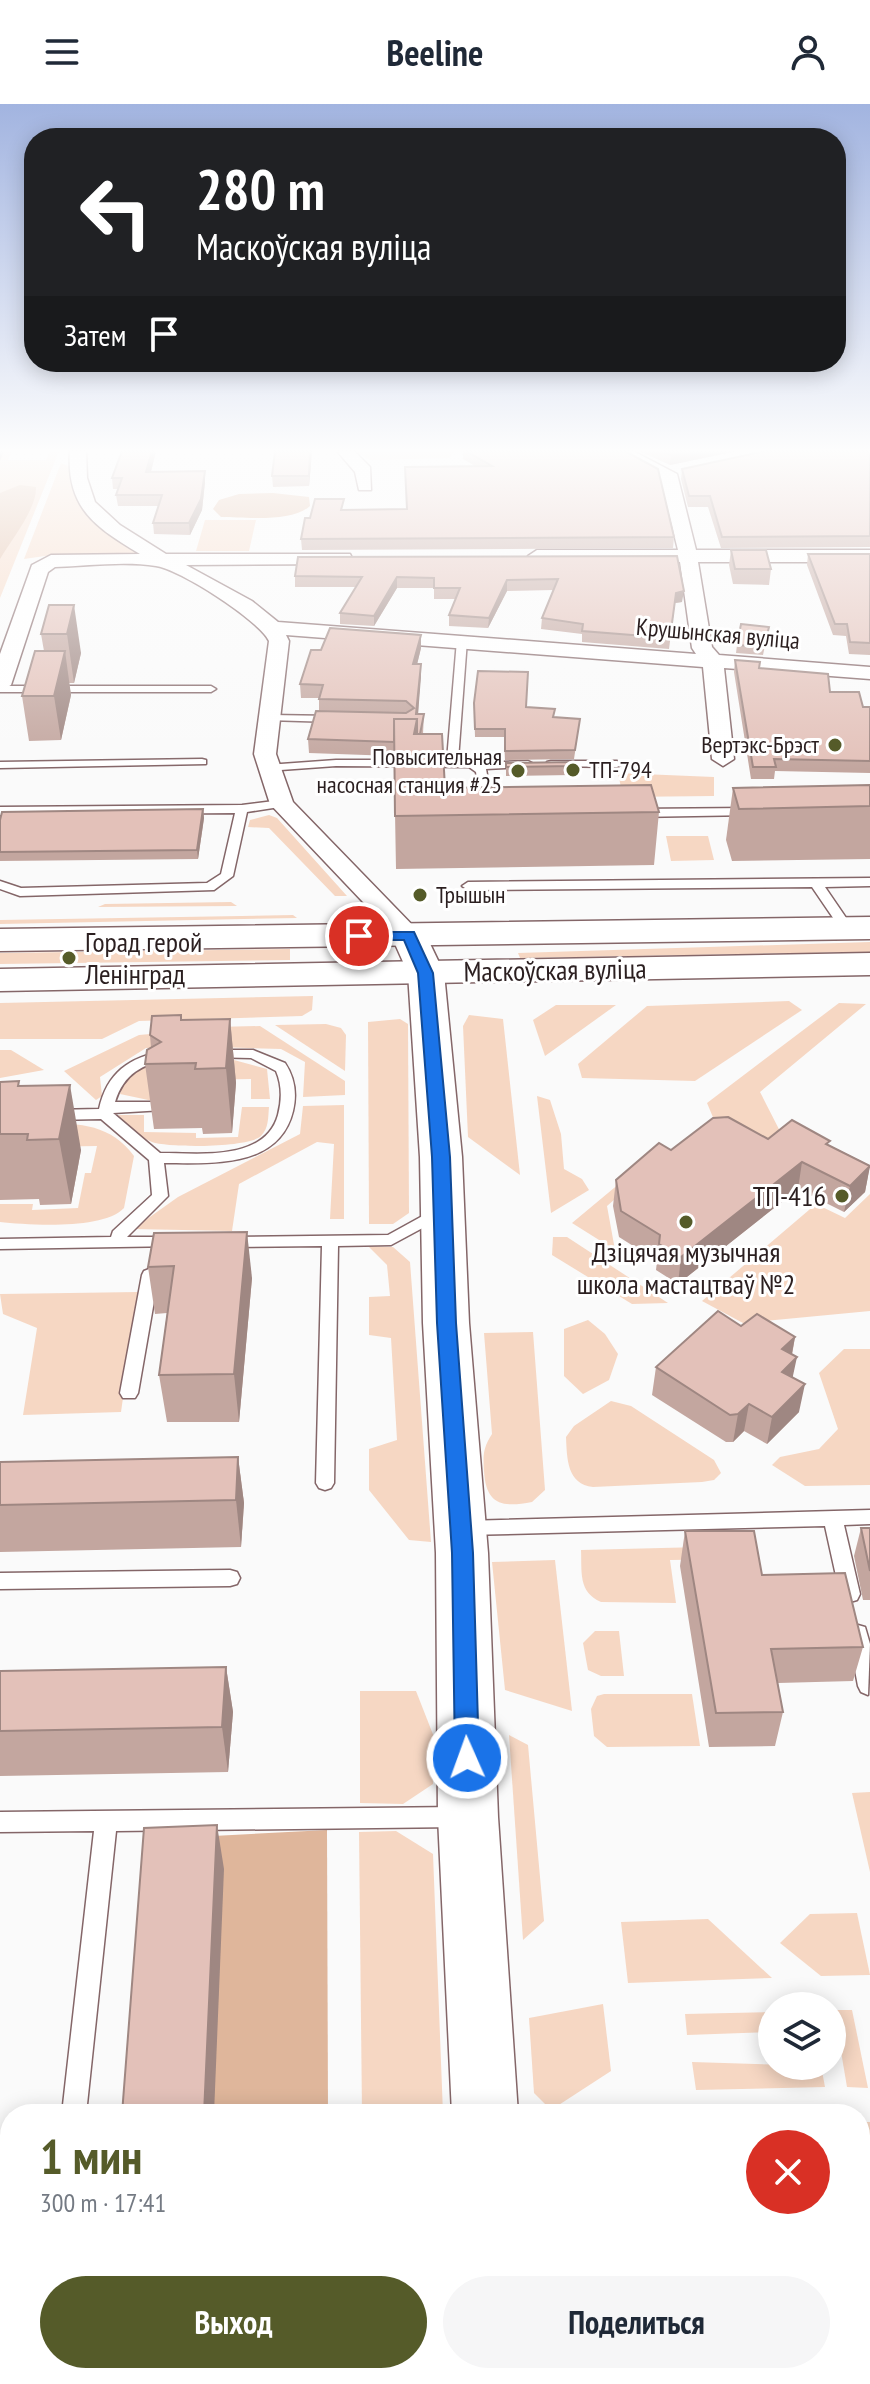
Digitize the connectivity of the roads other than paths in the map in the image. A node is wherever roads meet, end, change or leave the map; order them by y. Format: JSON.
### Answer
{"nodes":[{"id":1,"x":162,"y":557,"type":"edge"},
{"id":2,"x":318,"y":557,"type":"edge"},
{"id":3,"x":688,"y":557,"type":"edge"},
{"id":4,"x":165,"y":559,"type":"junction"},
{"id":5,"x":275,"y":628,"type":"junction"},
{"id":6,"x":462,"y":640,"type":"junction"},
{"id":7,"x":713,"y":661,"type":"junction"},
{"id":8,"x":870,"y":673,"type":"edge"},
{"id":9,"x":1,"y":682,"type":"edge"},
{"id":10,"x":211,"y":689,"type":"dead end"},
{"id":11,"x":271,"y":718,"type":"junction"},
{"id":12,"x":343,"y":719,"type":"edge"},
{"id":13,"x":723,"y":759,"type":"dead end"},
{"id":14,"x":202,"y":762,"type":"dead end"},
{"id":15,"x":452,"y":763,"type":"junction"},
{"id":16,"x":617,"y":764,"type":"dead end"},
{"id":17,"x":0,"y":765,"type":"edge"},
{"id":18,"x":477,"y":766,"type":"junction"},
{"id":19,"x":267,"y":768,"type":"junction"},
{"id":20,"x":282,"y":804,"type":"junction"},
{"id":21,"x":242,"y":809,"type":"junction"},
{"id":22,"x":0,"y":811,"type":"edge"},
{"id":23,"x":498,"y":812,"type":"edge"},
{"id":24,"x":766,"y":812,"type":"edge"},
{"id":25,"x":618,"y":813,"type":"edge"},
{"id":26,"x":870,"y":882,"type":"edge"},
{"id":27,"x":816,"y":883,"type":"junction"},
{"id":28,"x":0,"y":885,"type":"edge"},
{"id":29,"x":468,"y":886,"type":"dead end"},
{"id":30,"x":858,"y":928,"type":"edge"},
{"id":31,"x":409,"y":935,"type":"junction"},
{"id":32,"x":0,"y":940,"type":"edge"},
{"id":33,"x":870,"y":964,"type":"edge"},
{"id":34,"x":426,"y":973,"type":"junction"},
{"id":35,"x":0,"y":980,"type":"edge"},
{"id":36,"x":159,"y":1107,"type":"edge"},
{"id":37,"x":106,"y":1110,"type":"junction"},
{"id":38,"x":36,"y":1115,"type":"edge"},
{"id":39,"x":156,"y":1158,"type":"junction"},
{"id":40,"x":433,"y":1229,"type":"junction"},
{"id":41,"x":330,"y":1241,"type":"junction"},
{"id":42,"x":119,"y":1242,"type":"junction"},
{"id":43,"x":0,"y":1244,"type":"edge"},
{"id":44,"x":177,"y":1264,"type":"edge"},
{"id":45,"x":129,"y":1393,"type":"dead end"},
{"id":46,"x":325,"y":1483,"type":"dead end"},
{"id":47,"x":870,"y":1517,"type":"edge"},
{"id":48,"x":833,"y":1518,"type":"junction"},
{"id":49,"x":459,"y":1528,"type":"junction"},
{"id":50,"x":230,"y":1578,"type":"dead end"},
{"id":51,"x":0,"y":1581,"type":"edge"},
{"id":52,"x":868,"y":1686,"type":"dead end"},
{"id":53,"x":468,"y":1817,"type":"junction"},
{"id":54,"x":106,"y":1820,"type":"junction"},
{"id":55,"x":0,"y":1822,"type":"edge"},
{"id":56,"x":75,"y":2104,"type":"edge"},
{"id":57,"x":484,"y":2104,"type":"edge"}],
"edges":[{"from":1,"to":4,"type":"street"},
{"from":2,"to":4,"type":"street"},
{"from":3,"to":7,"type":"street"},
{"from":4,"to":5,"type":"street"},
{"from":4,"to":9,"type":"street"},
{"from":5,"to":6,"type":"street","name":"Крушынская вуліца"},
{"from":5,"to":11,"type":"street"},
{"from":6,"to":7,"type":"street","name":"Крушынская вуліца"},
{"from":6,"to":15,"type":"lane"},
{"from":7,"to":8,"type":"street","name":"Крушынская вуліца"},
{"from":7,"to":13,"type":"street"},
{"from":9,"to":10,"type":"lane"},
{"from":11,"to":12,"type":"lane"},
{"from":11,"to":19,"type":"street"},
{"from":14,"to":17,"type":"lane"},
{"from":15,"to":18,"type":"lane"},
{"from":15,"to":19,"type":"lane"},
{"from":16,"to":18,"type":"lane"},
{"from":18,"to":23,"type":"lane"},
{"from":19,"to":20,"type":"street"},
{"from":20,"to":21,"type":"lane"},
{"from":20,"to":31,"type":"street"},
{"from":21,"to":22,"type":"lane"},
{"from":21,"to":28,"type":"lane"},
{"from":24,"to":25,"type":"lane"},
{"from":26,"to":27,"type":"lane"},
{"from":27,"to":29,"type":"lane"},
{"from":27,"to":30,"type":"lane"},
{"from":30,"to":31,"type":"main road","name":"Маскоўская вуліца"},
{"from":31,"to":32,"type":"main road","name":"Маскоўская вуліца"},
{"from":31,"to":34,"type":"main road"},
{"from":33,"to":34,"type":"main road","name":"Маскоўская вуліца"},
{"from":34,"to":35,"type":"main road","name":"Маскоўская вуліца"},
{"from":34,"to":40,"type":"main road"},
{"from":36,"to":37,"type":"lane"},
{"from":37,"to":38,"type":"lane"},
{"from":37,"to":39,"type":"lane"},
{"from":37,"to":39,"type":"lane"},
{"from":39,"to":42,"type":"lane"},
{"from":40,"to":41,"type":"lane"},
{"from":40,"to":49,"type":"main road"},
{"from":41,"to":42,"type":"lane"},
{"from":41,"to":46,"type":"lane"},
{"from":42,"to":43,"type":"lane"},
{"from":44,"to":45,"type":"lane"},
{"from":47,"to":48,"type":"lane"},
{"from":48,"to":49,"type":"lane"},
{"from":48,"to":52,"type":"lane"},
{"from":49,"to":53,"type":"main road"},
{"from":50,"to":51,"type":"lane"},
{"from":53,"to":54,"type":"lane"},
{"from":53,"to":57,"type":"main road"},
{"from":54,"to":55,"type":"lane"},
{"from":54,"to":56,"type":"lane"}]}
